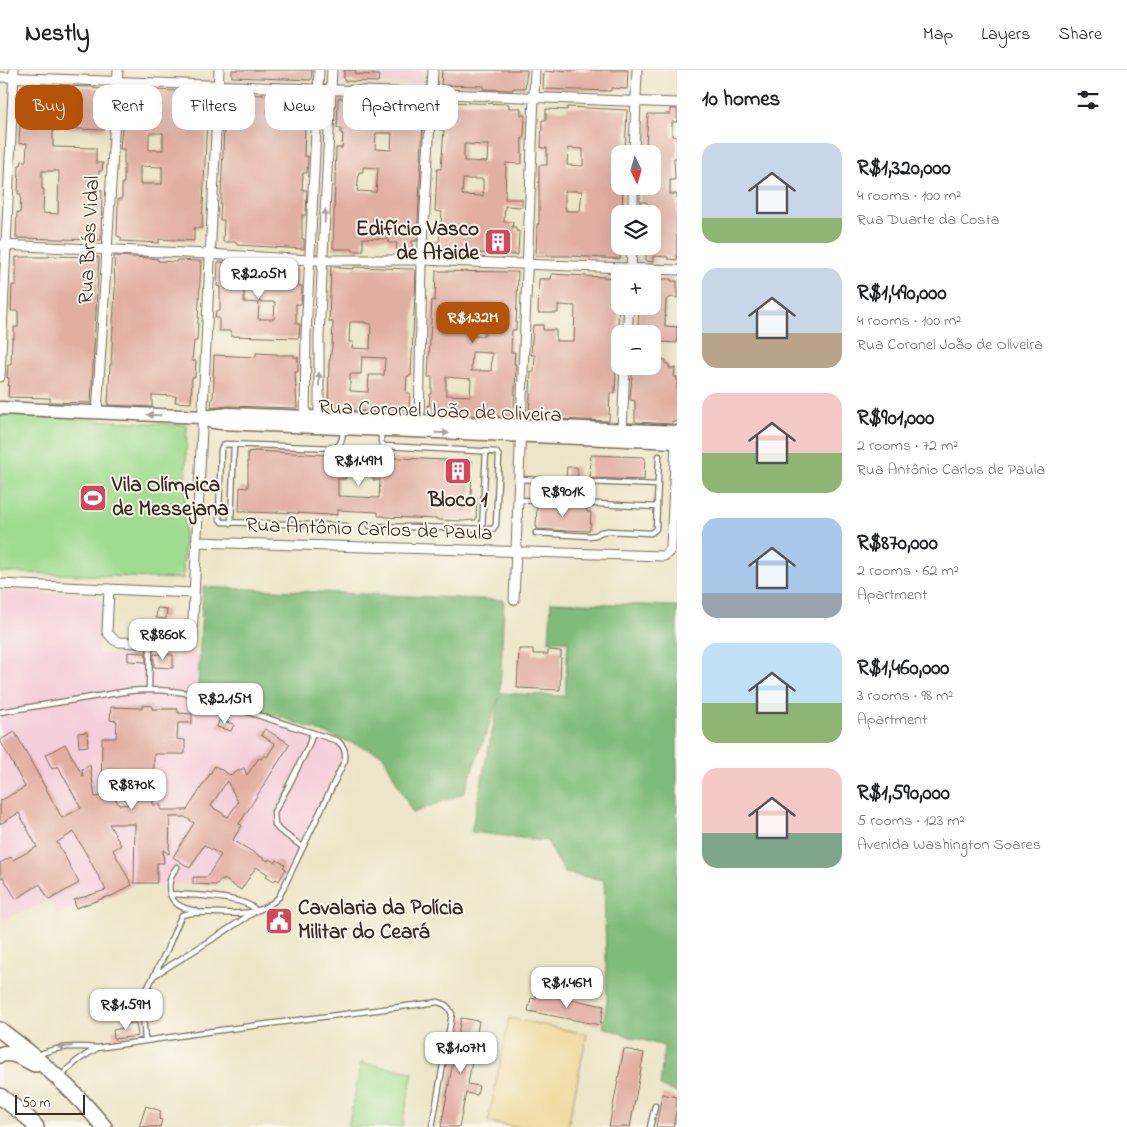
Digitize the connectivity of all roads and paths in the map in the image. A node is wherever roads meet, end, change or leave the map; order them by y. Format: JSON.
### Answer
{"nodes":[{"id":1,"x":118,"y":70,"type":"edge"},
{"id":2,"x":218,"y":70,"type":"edge"},
{"id":3,"x":319,"y":70,"type":"edge"},
{"id":4,"x":332,"y":70,"type":"edge"},
{"id":5,"x":433,"y":70,"type":"edge"},
{"id":6,"x":535,"y":70,"type":"edge"},
{"id":7,"x":637,"y":70,"type":"edge"},
{"id":8,"x":14,"y":74,"type":"edge"},
{"id":9,"x":0,"y":76,"type":"edge"},
{"id":10,"x":117,"y":81,"type":"junction"},
{"id":11,"x":218,"y":85,"type":"joint"},
{"id":12,"x":318,"y":85,"type":"edge"},
{"id":13,"x":332,"y":85,"type":"edge"},
{"id":14,"x":432,"y":85,"type":"edge"},
{"id":15,"x":458,"y":95,"type":"edge"},
{"id":16,"x":534,"y":98,"type":"junction"},
{"id":17,"x":636,"y":102,"type":"junction"},
{"id":18,"x":677,"y":103,"type":"edge"},
{"id":19,"x":216,"y":130,"type":"edge"},
{"id":20,"x":316,"y":130,"type":"edge"},
{"id":21,"x":330,"y":130,"type":"edge"},
{"id":22,"x":430,"y":130,"type":"edge"},
{"id":23,"x":634,"y":145,"type":"edge"},
{"id":24,"x":314,"y":168,"type":"junction"},
{"id":25,"x":328,"y":169,"type":"junction"},
{"id":26,"x":3,"y":245,"type":"edge"},
{"id":27,"x":107,"y":249,"type":"junction"},
{"id":28,"x":210,"y":254,"type":"junction"},
{"id":29,"x":310,"y":260,"type":"junction"},
{"id":30,"x":323,"y":260,"type":"junction"},
{"id":31,"x":422,"y":260,"type":"junction"},
{"id":32,"x":528,"y":265,"type":"junction"},
{"id":33,"x":611,"y":270,"type":"edge"},
{"id":34,"x":661,"y":270,"type":"edge"},
{"id":35,"x":677,"y":270,"type":"edge"},
{"id":36,"x":306,"y":335,"type":"junction"},
{"id":37,"x":319,"y":336,"type":"junction"},
{"id":38,"x":625,"y":375,"type":"edge"},
{"id":39,"x":0,"y":377,"type":"edge"},
{"id":40,"x":0,"y":408,"type":"edge"},
{"id":41,"x":97,"y":413,"type":"junction"},
{"id":42,"x":203,"y":417,"type":"junction"},
{"id":43,"x":305,"y":422,"type":"junction"},
{"id":44,"x":319,"y":423,"type":"junction"},
{"id":45,"x":419,"y":426,"type":"junction"},
{"id":46,"x":343,"y":428,"type":"junction"},
{"id":47,"x":381,"y":430,"type":"junction"},
{"id":48,"x":622,"y":430,"type":"junction"},
{"id":49,"x":520,"y":431,"type":"junction"},
{"id":50,"x":677,"y":439,"type":"edge"},
{"id":51,"x":234,"y":444,"type":"junction"},
{"id":52,"x":486,"y":452,"type":"junction"},
{"id":53,"x":659,"y":456,"type":"dead end"},
{"id":54,"x":518,"y":479,"type":"junction"},
{"id":55,"x":658,"y":485,"type":"junction"},
{"id":56,"x":518,"y":500,"type":"junction"},
{"id":57,"x":657,"y":507,"type":"junction"},
{"id":58,"x":231,"y":522,"type":"junction"},
{"id":59,"x":346,"y":526,"type":"dead end"},
{"id":60,"x":370,"y":526,"type":"dead end"},
{"id":61,"x":482,"y":529,"type":"junction"},
{"id":62,"x":536,"y":533,"type":"dead end"},
{"id":63,"x":196,"y":542,"type":"junction"},
{"id":64,"x":516,"y":552,"type":"junction"},
{"id":65,"x":0,"y":584,"type":"edge"},
{"id":66,"x":109,"y":589,"type":"junction"},
{"id":67,"x":193,"y":593,"type":"junction"},
{"id":68,"x":514,"y":600,"type":"dead end"},
{"id":69,"x":150,"y":643,"type":"junction"},
{"id":70,"x":149,"y":690,"type":"junction"},
{"id":71,"x":0,"y":712,"type":"edge"},
{"id":72,"x":313,"y":733,"type":"junction"},
{"id":73,"x":303,"y":847,"type":"junction"},
{"id":74,"x":177,"y":867,"type":"dead end"},
{"id":75,"x":170,"y":894,"type":"junction"},
{"id":76,"x":256,"y":911,"type":"junction"},
{"id":77,"x":200,"y":912,"type":"junction"},
{"id":78,"x":153,"y":976,"type":"junction"},
{"id":79,"x":0,"y":1030,"type":"edge"},
{"id":80,"x":145,"y":1041,"type":"junction"},
{"id":81,"x":97,"y":1048,"type":"junction"},
{"id":82,"x":0,"y":1056,"type":"edge"},
{"id":83,"x":34,"y":1056,"type":"junction"},
{"id":84,"x":48,"y":1069,"type":"junction"},
{"id":85,"x":59,"y":1080,"type":"junction"},
{"id":86,"x":0,"y":1096,"type":"edge"},
{"id":87,"x":655,"y":1106,"type":"dead end"},
{"id":88,"x":36,"y":1127,"type":"edge"},
{"id":89,"x":104,"y":1127,"type":"edge"},
{"id":90,"x":432,"y":1127,"type":"edge"},
{"id":91,"x":650,"y":1127,"type":"edge"}],
"edges":[{"from":1,"to":10,"type":"street","name":"Rua Brás Vidal"},
{"from":2,"to":11,"type":"street"},
{"from":3,"to":12,"type":"street"},
{"from":4,"to":13,"type":"street"},
{"from":5,"to":14,"type":"street"},
{"from":6,"to":16,"type":"street"},
{"from":7,"to":17,"type":"street"},
{"from":8,"to":9,"type":"street"},
{"from":8,"to":10,"type":"street"},
{"from":8,"to":26,"type":"street"},
{"from":10,"to":11,"type":"street"},
{"from":10,"to":27,"type":"street","name":"Rua Brás Vidal"},
{"from":15,"to":16,"type":"street"},
{"from":16,"to":17,"type":"street"},
{"from":16,"to":32,"type":"street"},
{"from":17,"to":18,"type":"street"},
{"from":17,"to":23,"type":"street"},
{"from":19,"to":28,"type":"street"},
{"from":20,"to":24,"type":"street"},
{"from":21,"to":25,"type":"street"},
{"from":22,"to":31,"type":"street"},
{"from":24,"to":25,"type":"street"},
{"from":24,"to":29,"type":"street"},
{"from":30,"to":25,"type":"street","one_way":true},
{"from":26,"to":27,"type":"street"},
{"from":26,"to":39,"type":"street"},
{"from":27,"to":28,"type":"street"},
{"from":27,"to":41,"type":"street","name":"Rua Brás Vidal"},
{"from":28,"to":29,"type":"street"},
{"from":28,"to":42,"type":"street"},
{"from":29,"to":30,"type":"street"},
{"from":29,"to":36,"type":"street"},
{"from":30,"to":31,"type":"street"},
{"from":30,"to":37,"type":"street"},
{"from":31,"to":32,"type":"street"},
{"from":31,"to":45,"type":"street"},
{"from":32,"to":33,"type":"street"},
{"from":32,"to":49,"type":"street"},
{"from":34,"to":35,"type":"street"},
{"from":36,"to":37,"type":"street"},
{"from":36,"to":43,"type":"street"},
{"from":44,"to":37,"type":"street","one_way":true},
{"from":38,"to":48,"type":"street"},
{"from":40,"to":41,"type":"street","name":"Rua Coronel João de Oliveira"},
{"from":42,"to":41,"type":"street","name":"Rua Coronel João de Oliveira","one_way":true},
{"from":42,"to":43,"type":"street","name":"Rua Coronel João de Oliveira"},
{"from":42,"to":63,"type":"street"},
{"from":43,"to":44,"type":"street","name":"Rua Coronel João de Oliveira"},
{"from":44,"to":45,"type":"street","name":"Rua Coronel João de Oliveira"},
{"from":44,"to":46,"type":"street","name":"Rua Coronel João de Oliveira"},
{"from":45,"to":47,"type":"street","name":"Rua Coronel João de Oliveira"},
{"from":45,"to":49,"type":"street","name":"Rua Coronel João de Oliveira"},
{"from":46,"to":47,"type":"street","name":"Rua Coronel João de Oliveira"},
{"from":46,"to":51,"type":"lane"},
{"from":47,"to":52,"type":"lane"},
{"from":48,"to":49,"type":"street","name":"Rua Coronel João de Oliveira"},
{"from":48,"to":50,"type":"street","name":"Rua Coronel João de Oliveira"},
{"from":49,"to":50,"type":"street","name":"Rua Coronel João de Oliveira"},
{"from":49,"to":54,"type":"street"},
{"from":50,"to":64,"type":"street","name":"Rua Antônio Carlos de Paula"},
{"from":51,"to":58,"type":"lane"},
{"from":51,"to":58,"type":"lane"},
{"from":52,"to":61,"type":"lane"},
{"from":52,"to":61,"type":"lane"},
{"from":53,"to":55,"type":"lane"},
{"from":54,"to":55,"type":"lane"},
{"from":54,"to":56,"type":"street"},
{"from":55,"to":57,"type":"lane"},
{"from":56,"to":57,"type":"lane"},
{"from":56,"to":64,"type":"street"},
{"from":57,"to":62,"type":"lane"},
{"from":58,"to":59,"type":"lane"},
{"from":60,"to":61,"type":"lane"},
{"from":63,"to":64,"type":"street","name":"Rua Antônio Carlos de Paula"},
{"from":63,"to":67,"type":"street"},
{"from":64,"to":68,"type":"street"},
{"from":65,"to":66,"type":"street"},
{"from":66,"to":67,"type":"street"},
{"from":66,"to":69,"type":"street"},
{"from":67,"to":69,"type":"street"},
{"from":69,"to":70,"type":"lane"},
{"from":70,"to":71,"type":"lane"},
{"from":70,"to":72,"type":"lane"},
{"from":72,"to":73,"type":"lane"},
{"from":72,"to":73,"type":"lane"},
{"from":73,"to":76,"type":"lane"},
{"from":74,"to":75,"type":"lane"},
{"from":75,"to":76,"type":"lane"},
{"from":75,"to":77,"type":"lane"},
{"from":76,"to":77,"type":"lane"},
{"from":76,"to":78,"type":"lane"},
{"from":77,"to":78,"type":"lane"},
{"from":78,"to":80,"type":"lane"},
{"from":79,"to":83,"type":"highway"},
{"from":80,"to":81,"type":"lane"},
{"from":80,"to":90,"type":"lane"},
{"from":81,"to":83,"type":"lane","one_way":true},
{"from":81,"to":85,"type":"lane"},
{"from":82,"to":84,"type":"highway"},
{"from":83,"to":84,"type":"highway"},
{"from":84,"to":85,"type":"highway"},
{"from":85,"to":89,"type":"highway"},
{"from":86,"to":88,"type":"highway"},
{"from":87,"to":91,"type":"lane"}]}
